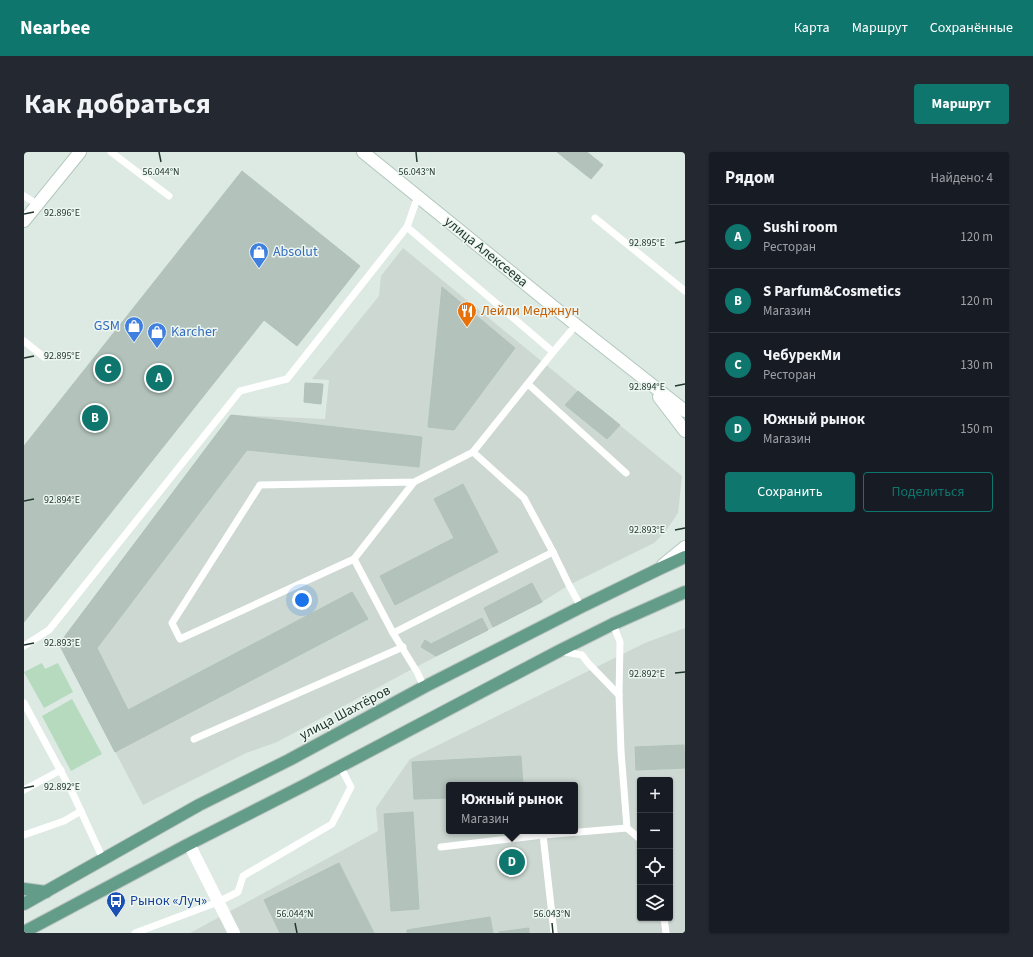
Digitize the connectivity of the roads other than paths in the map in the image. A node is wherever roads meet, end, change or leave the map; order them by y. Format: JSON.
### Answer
{"nodes":[{"id":1,"x":80,"y":152,"type":"edge"},
{"id":2,"x":111,"y":152,"type":"edge"},
{"id":3,"x":363,"y":152,"type":"edge"},
{"id":4,"x":24,"y":196,"type":"edge"},
{"id":5,"x":169,"y":196,"type":"dead end"},
{"id":6,"x":418,"y":196,"type":"junction"},
{"id":7,"x":37,"y":204,"type":"junction"},
{"id":8,"x":595,"y":218,"type":"dead end"},
{"id":9,"x":24,"y":221,"type":"edge"},
{"id":10,"x":407,"y":227,"type":"junction"},
{"id":11,"x":685,"y":291,"type":"edge"},
{"id":12,"x":576,"y":325,"type":"junction"},
{"id":13,"x":24,"y":341,"type":"edge"},
{"id":14,"x":553,"y":352,"type":"junction"},
{"id":15,"x":44,"y":356,"type":"dead end"},
{"id":16,"x":647,"y":381,"type":"junction"},
{"id":17,"x":528,"y":384,"type":"junction"},
{"id":18,"x":685,"y":403,"type":"edge"},
{"id":19,"x":685,"y":411,"type":"edge"},
{"id":20,"x":685,"y":431,"type":"edge"},
{"id":21,"x":473,"y":452,"type":"junction"},
{"id":22,"x":626,"y":473,"type":"dead end"},
{"id":23,"x":414,"y":482,"type":"junction"},
{"id":24,"x":685,"y":547,"type":"edge"},
{"id":25,"x":553,"y":552,"type":"junction"},
{"id":26,"x":685,"y":558,"type":"edge"},
{"id":27,"x":354,"y":559,"type":"junction"},
{"id":28,"x":659,"y":569,"type":"junction"},
{"id":29,"x":685,"y":592,"type":"edge"},
{"id":30,"x":581,"y":607,"type":"junction"},
{"id":31,"x":613,"y":624,"type":"junction"},
{"id":32,"x":393,"y":633,"type":"junction"},
{"id":33,"x":24,"y":646,"type":"edge"},
{"id":34,"x":403,"y":647,"type":"junction"},
{"id":35,"x":559,"y":651,"type":"junction"},
{"id":36,"x":424,"y":687,"type":"junction"},
{"id":37,"x":619,"y":696,"type":"junction"},
{"id":38,"x":24,"y":703,"type":"edge"},
{"id":39,"x":194,"y":739,"type":"dead end"},
{"id":40,"x":340,"y":766,"type":"junction"},
{"id":41,"x":60,"y":770,"type":"junction"},
{"id":42,"x":24,"y":790,"type":"edge"},
{"id":43,"x":81,"y":811,"type":"junction"},
{"id":44,"x":627,"y":828,"type":"junction"},
{"id":45,"x":578,"y":832,"type":"edge"},
{"id":46,"x":555,"y":834,"type":"edge"},
{"id":47,"x":24,"y":835,"type":"edge"},
{"id":48,"x":543,"y":835,"type":"junction"},
{"id":49,"x":637,"y":836,"type":"edge"},
{"id":50,"x":189,"y":844,"type":"junction"},
{"id":51,"x":441,"y":847,"type":"dead end"},
{"id":52,"x":104,"y":859,"type":"junction"},
{"id":53,"x":24,"y":889,"type":"edge"},
{"id":54,"x":46,"y":892,"type":"junction"},
{"id":55,"x":218,"y":902,"type":"junction"},
{"id":56,"x":24,"y":904,"type":"edge"},
{"id":57,"x":664,"y":921,"type":"edge"},
{"id":58,"x":24,"y":932,"type":"edge"},
{"id":59,"x":135,"y":933,"type":"edge"},
{"id":60,"x":234,"y":933,"type":"edge"},
{"id":61,"x":554,"y":933,"type":"edge"},
{"id":62,"x":666,"y":933,"type":"edge"}],
"edges":[{"from":1,"to":7,"type":"street"},
{"from":2,"to":5,"type":"lane"},
{"from":3,"to":6,"type":"street","name":"улица Алексеева"},
{"from":4,"to":7,"type":"lane"},
{"from":6,"to":10,"type":"lane"},
{"from":6,"to":12,"type":"street","name":"улица Алексеева"},
{"from":7,"to":9,"type":"street"},
{"from":8,"to":11,"type":"lane"},
{"from":10,"to":14,"type":"lane"},
{"from":10,"to":33,"type":"lane"},
{"from":12,"to":14,"type":"lane"},
{"from":12,"to":16,"type":"street","name":"улица Алексеева"},
{"from":13,"to":15,"type":"lane"},
{"from":14,"to":17,"type":"lane"},
{"from":16,"to":18,"type":"street"},
{"from":16,"to":19,"type":"street","name":"улица Алексеева"},
{"from":16,"to":20,"type":"street"},
{"from":17,"to":21,"type":"lane"},
{"from":17,"to":22,"type":"lane"},
{"from":21,"to":23,"type":"lane"},
{"from":21,"to":25,"type":"lane"},
{"from":23,"to":27,"type":"lane"},
{"from":23,"to":27,"type":"lane"},
{"from":24,"to":28,"type":"street"},
{"from":25,"to":30,"type":"lane"},
{"from":25,"to":32,"type":"lane"},
{"from":26,"to":28,"type":"main road","name":"улица Шахтёров"},
{"from":27,"to":32,"type":"lane"},
{"from":28,"to":30,"type":"main road","name":"улица Шахтёров"},
{"from":29,"to":31,"type":"main road"},
{"from":30,"to":36,"type":"main road","name":"улица Шахтёров"},
{"from":31,"to":35,"type":"main road"},
{"from":31,"to":37,"type":"lane"},
{"from":32,"to":34,"type":"lane"},
{"from":34,"to":36,"type":"lane"},
{"from":34,"to":39,"type":"lane"},
{"from":35,"to":37,"type":"lane"},
{"from":35,"to":40,"type":"main road"},
{"from":36,"to":52,"type":"main road","name":"улица Шахтёров"},
{"from":37,"to":44,"type":"lane"},
{"from":38,"to":41,"type":"lane"},
{"from":40,"to":50,"type":"main road"},
{"from":40,"to":55,"type":"lane"},
{"from":41,"to":42,"type":"lane"},
{"from":41,"to":43,"type":"lane"},
{"from":43,"to":47,"type":"lane"},
{"from":43,"to":52,"type":"lane"},
{"from":44,"to":45,"type":"lane"},
{"from":44,"to":49,"type":"lane"},
{"from":46,"to":48,"type":"lane"},
{"from":48,"to":51,"type":"lane"},
{"from":48,"to":61,"type":"lane"},
{"from":50,"to":55,"type":"street"},
{"from":50,"to":58,"type":"main road"},
{"from":52,"to":54,"type":"main road","name":"улица Шахтёров"},
{"from":53,"to":54,"type":"main road"},
{"from":54,"to":56,"type":"main road","name":"улица Шахтёров"},
{"from":55,"to":59,"type":"lane"},
{"from":55,"to":60,"type":"street"},
{"from":57,"to":62,"type":"lane"}]}
